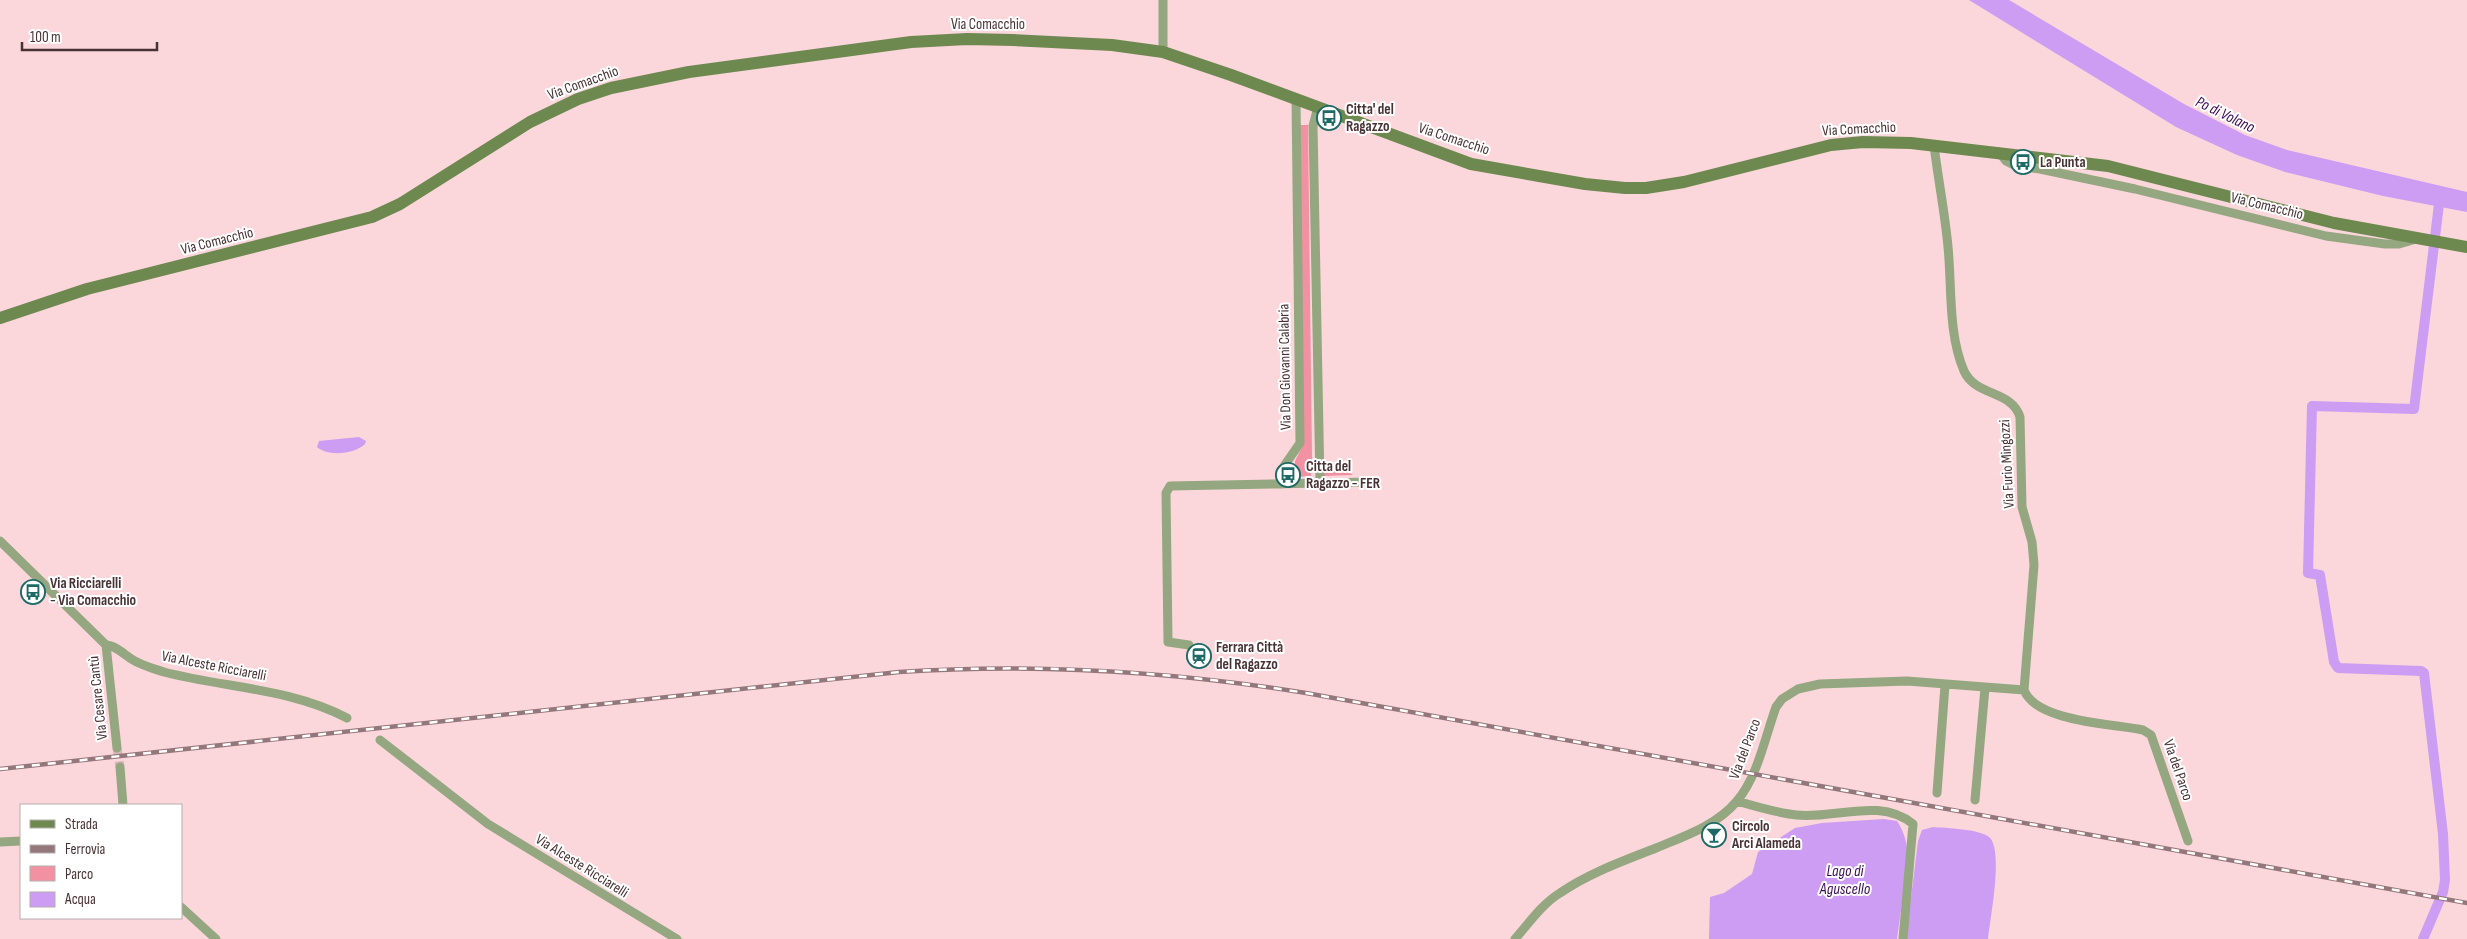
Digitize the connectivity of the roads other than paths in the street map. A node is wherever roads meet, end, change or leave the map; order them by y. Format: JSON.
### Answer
{"nodes":[{"id":1,"x":1163,"y":0,"type":"edge"},
{"id":2,"x":1163,"y":52,"type":"junction"},
{"id":3,"x":1296,"y":98,"type":"junction"},
{"id":4,"x":1318,"y":107,"type":"junction"},
{"id":5,"x":1934,"y":145,"type":"junction"},
{"id":6,"x":2467,"y":248,"type":"edge"},
{"id":7,"x":0,"y":318,"type":"edge"},
{"id":8,"x":1370,"y":482,"type":"dead end"},
{"id":9,"x":1320,"y":483,"type":"junction"},
{"id":10,"x":1282,"y":484,"type":"junction"},
{"id":11,"x":0,"y":541,"type":"edge"},
{"id":12,"x":106,"y":645,"type":"junction"},
{"id":13,"x":1189,"y":646,"type":"dead end"},
{"id":14,"x":1945,"y":685,"type":"junction"},
{"id":15,"x":1985,"y":688,"type":"junction"},
{"id":16,"x":2024,"y":690,"type":"junction"},
{"id":17,"x":347,"y":718,"type":"dead end"},
{"id":18,"x":380,"y":740,"type":"dead end"},
{"id":19,"x":117,"y":748,"type":"tunnel mouth"},
{"id":20,"x":120,"y":767,"type":"tunnel mouth"},
{"id":21,"x":1937,"y":793,"type":"dead end"},
{"id":22,"x":1975,"y":800,"type":"dead end"},
{"id":23,"x":1737,"y":801,"type":"junction"},
{"id":24,"x":123,"y":804,"type":"edge"},
{"id":25,"x":20,"y":841,"type":"edge"},
{"id":26,"x":2188,"y":841,"type":"dead end"},
{"id":27,"x":0,"y":842,"type":"edge"},
{"id":28,"x":182,"y":908,"type":"edge"},
{"id":29,"x":216,"y":939,"type":"edge"},
{"id":30,"x":676,"y":939,"type":"edge"},
{"id":31,"x":1515,"y":939,"type":"edge"},
{"id":32,"x":1903,"y":939,"type":"edge"}],
"edges":[{"from":1,"to":2,"type":"street"},
{"from":2,"to":3,"type":"main road","name":"Via Comacchio"},
{"from":2,"to":7,"type":"main road","name":"Via Comacchio"},
{"from":3,"to":4,"type":"main road","name":"Via Comacchio"},
{"from":3,"to":10,"type":"street","name":"Via Don Giovanni Calabria"},
{"from":4,"to":5,"type":"main road","name":"Via Comacchio"},
{"from":4,"to":9,"type":"street"},
{"from":5,"to":6,"type":"main road","name":"Via Comacchio"},
{"from":5,"to":16,"type":"street","name":"Via Furio Mingozzi"},
{"from":8,"to":9,"type":"street"},
{"from":9,"to":10,"type":"street"},
{"from":10,"to":13,"type":"street"},
{"from":11,"to":12,"type":"street","name":"Via Alceste Ricciarelli"},
{"from":12,"to":17,"type":"street","name":"Via Alceste Ricciarelli"},
{"from":12,"to":19,"type":"street","name":"Via Cesare Cantù"},
{"from":14,"to":15,"type":"street","name":"Via del Parco"},
{"from":14,"to":21,"type":"street"},
{"from":14,"to":23,"type":"street","name":"Via del Parco"},
{"from":15,"to":16,"type":"street","name":"Via del Parco"},
{"from":15,"to":22,"type":"street"},
{"from":16,"to":26,"type":"street","name":"Via del Parco"},
{"from":18,"to":30,"type":"street","name":"Via Alceste Ricciarelli"},
{"from":20,"to":24,"type":"street"},
{"from":23,"to":31,"type":"street","name":"Via del Parco"},
{"from":23,"to":32,"type":"street"},
{"from":25,"to":27,"type":"street"},
{"from":28,"to":29,"type":"street"}]}
